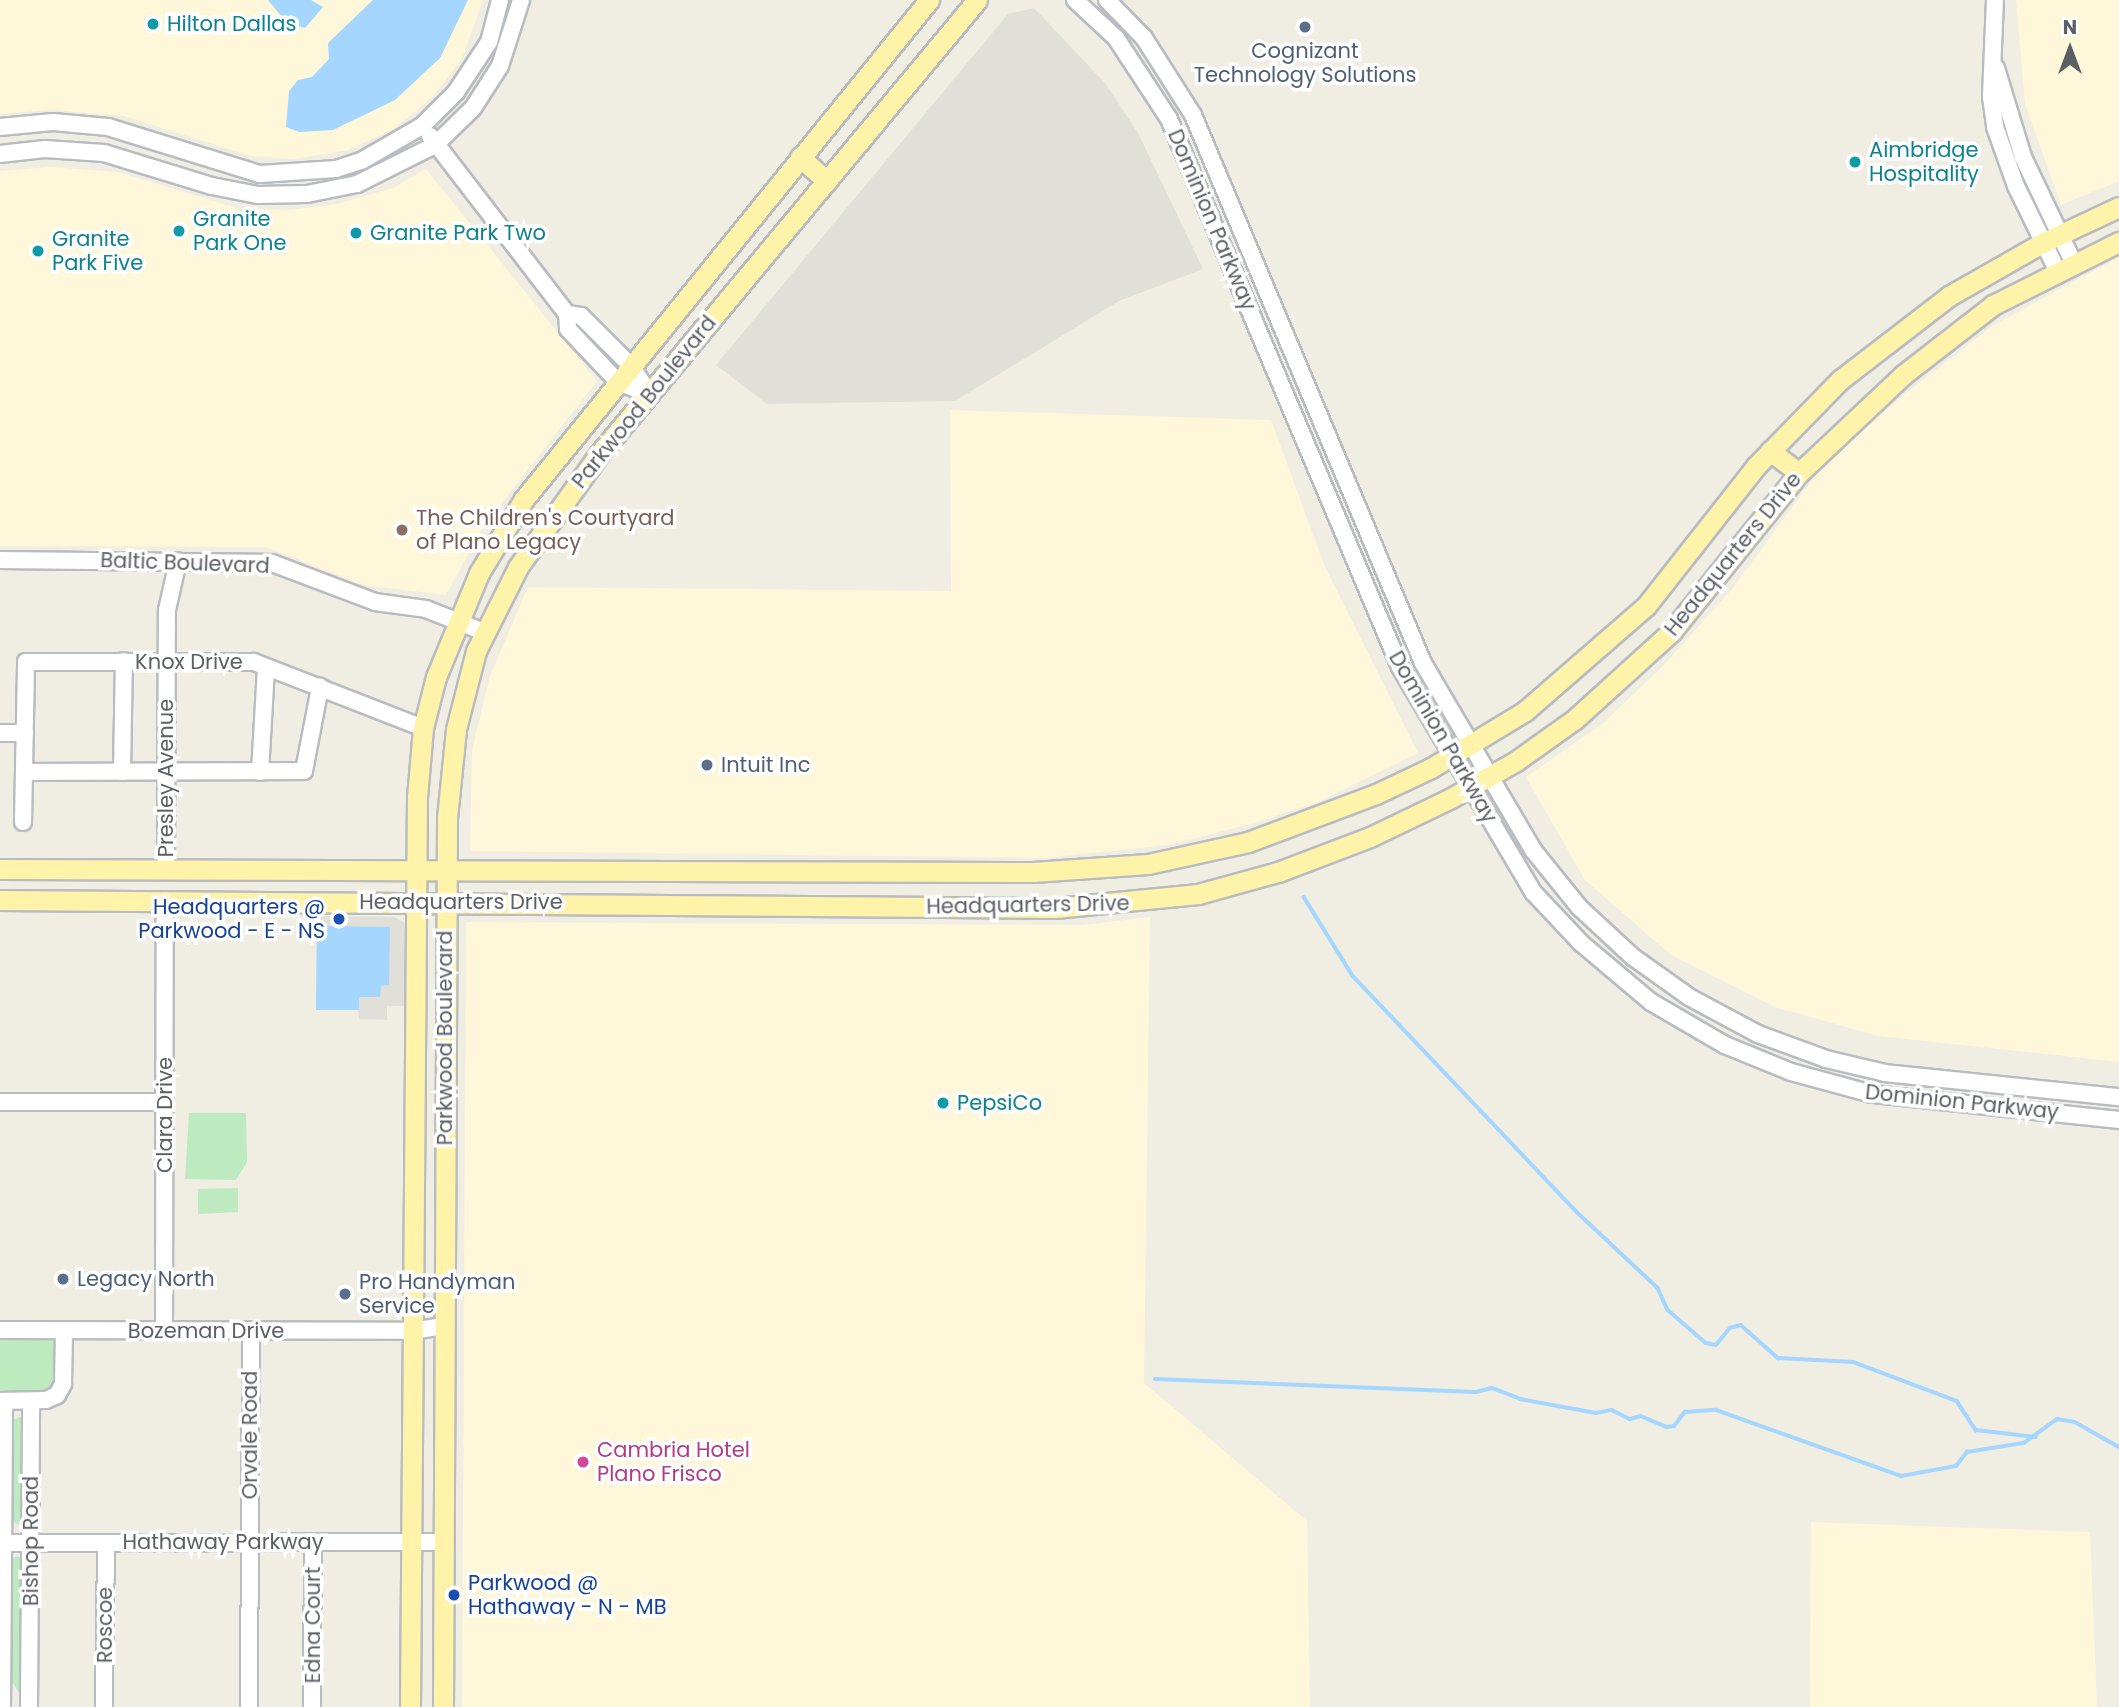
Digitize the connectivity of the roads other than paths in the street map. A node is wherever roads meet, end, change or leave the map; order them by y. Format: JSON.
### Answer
{"nodes":[{"id":1,"x":500,"y":0,"type":"edge"},
{"id":2,"x":521,"y":0,"type":"edge"},
{"id":3,"x":929,"y":0,"type":"edge"},
{"id":4,"x":977,"y":0,"type":"edge"},
{"id":5,"x":1075,"y":0,"type":"edge"},
{"id":6,"x":1107,"y":0,"type":"edge"},
{"id":7,"x":1995,"y":0,"type":"edge"},
{"id":8,"x":1164,"y":66,"type":"junction"},
{"id":9,"x":1143,"y":78,"type":"junction"},
{"id":10,"x":422,"y":126,"type":"junction"},
{"id":11,"x":0,"y":127,"type":"edge"},
{"id":12,"x":108,"y":127,"type":"junction"},
{"id":13,"x":435,"y":145,"type":"junction"},
{"id":14,"x":104,"y":153,"type":"junction"},
{"id":15,"x":0,"y":154,"type":"edge"},
{"id":16,"x":800,"y":156,"type":"junction"},
{"id":17,"x":260,"y":174,"type":"junction"},
{"id":18,"x":827,"y":181,"type":"junction"},
{"id":19,"x":258,"y":195,"type":"junction"},
{"id":20,"x":2119,"y":207,"type":"edge"},
{"id":21,"x":2051,"y":239,"type":"junction"},
{"id":22,"x":2119,"y":242,"type":"edge"},
{"id":23,"x":2065,"y":266,"type":"junction"},
{"id":24,"x":566,"y":314,"type":"junction"},
{"id":25,"x":631,"y":366,"type":"junction"},
{"id":26,"x":618,"y":382,"type":"junction"},
{"id":27,"x":650,"y":394,"type":"junction"},
{"id":28,"x":1770,"y":451,"type":"junction"},
{"id":29,"x":1799,"y":473,"type":"junction"},
{"id":30,"x":1359,"y":513,"type":"junction"},
{"id":31,"x":1337,"y":522,"type":"junction"},
{"id":32,"x":0,"y":560,"type":"edge"},
{"id":33,"x":178,"y":561,"type":"junction"},
{"id":34,"x":457,"y":621,"type":"junction"},
{"id":35,"x":484,"y":632,"type":"junction"},
{"id":36,"x":124,"y":661,"type":"junction"},
{"id":37,"x":166,"y":661,"type":"junction"},
{"id":38,"x":266,"y":667,"type":"junction"},
{"id":39,"x":320,"y":687,"type":"junction"},
{"id":40,"x":423,"y":728,"type":"junction"},
{"id":41,"x":0,"y":733,"type":"edge"},
{"id":42,"x":25,"y":733,"type":"junction"},
{"id":43,"x":1473,"y":743,"type":"junction"},
{"id":44,"x":1452,"y":755,"type":"junction"},
{"id":45,"x":24,"y":772,"type":"junction"},
{"id":46,"x":122,"y":772,"type":"junction"},
{"id":47,"x":166,"y":772,"type":"junction"},
{"id":48,"x":260,"y":772,"type":"junction"},
{"id":49,"x":1491,"y":775,"type":"junction"},
{"id":50,"x":1471,"y":787,"type":"junction"},
{"id":51,"x":23,"y":822,"type":"dead end"},
{"id":52,"x":0,"y":869,"type":"edge"},
{"id":53,"x":166,"y":870,"type":"junction"},
{"id":54,"x":416,"y":872,"type":"junction"},
{"id":55,"x":446,"y":872,"type":"junction"},
{"id":56,"x":0,"y":900,"type":"edge"},
{"id":57,"x":165,"y":900,"type":"junction"},
{"id":58,"x":416,"y":902,"type":"junction"},
{"id":59,"x":446,"y":902,"type":"junction"},
{"id":60,"x":1955,"y":1080,"type":"junction"},
{"id":61,"x":2119,"y":1097,"type":"edge"},
{"id":62,"x":0,"y":1102,"type":"edge"},
{"id":63,"x":165,"y":1102,"type":"junction"},
{"id":64,"x":1954,"y":1103,"type":"junction"},
{"id":65,"x":2119,"y":1120,"type":"edge"},
{"id":66,"x":414,"y":1140,"type":"junction"},
{"id":67,"x":445,"y":1140,"type":"junction"},
{"id":68,"x":0,"y":1330,"type":"edge"},
{"id":69,"x":64,"y":1331,"type":"junction"},
{"id":70,"x":164,"y":1331,"type":"junction"},
{"id":71,"x":251,"y":1331,"type":"junction"},
{"id":72,"x":412,"y":1331,"type":"junction"},
{"id":73,"x":444,"y":1334,"type":"junction"},
{"id":74,"x":2,"y":1401,"type":"edge"},
{"id":75,"x":31,"y":1401,"type":"junction"},
{"id":76,"x":250,"y":1542,"type":"junction"},
{"id":77,"x":313,"y":1542,"type":"junction"},
{"id":78,"x":410,"y":1542,"type":"junction"},
{"id":79,"x":443,"y":1542,"type":"junction"},
{"id":80,"x":1,"y":1543,"type":"edge"},
{"id":81,"x":31,"y":1543,"type":"junction"},
{"id":82,"x":106,"y":1543,"type":"junction"},
{"id":83,"x":1,"y":1676,"type":"edge"},
{"id":84,"x":2,"y":1707,"type":"edge"},
{"id":85,"x":23,"y":1707,"type":"edge"},
{"id":86,"x":29,"y":1707,"type":"edge"},
{"id":87,"x":104,"y":1707,"type":"edge"},
{"id":88,"x":249,"y":1707,"type":"edge"},
{"id":89,"x":312,"y":1707,"type":"edge"},
{"id":90,"x":410,"y":1707,"type":"edge"},
{"id":91,"x":443,"y":1707,"type":"edge"}],
"edges":[{"from":1,"to":10,"type":"street"},
{"from":2,"to":13,"type":"street"},
{"from":3,"to":16,"type":"main road","name":"Parkwood Boulevard"},
{"from":4,"to":18,"type":"main road","name":"Parkwood Boulevard"},
{"from":5,"to":9,"type":"street","name":"Dominion Parkway"},
{"from":6,"to":8,"type":"street","name":"Dominion Parkway"},
{"from":7,"to":21,"type":"street"},
{"from":8,"to":9,"type":"street"},
{"from":8,"to":30,"type":"street","name":"Dominion Parkway"},
{"from":9,"to":31,"type":"street","name":"Dominion Parkway"},
{"from":10,"to":13,"type":"street"},
{"from":10,"to":17,"type":"street"},
{"from":11,"to":12,"type":"street"},
{"from":12,"to":14,"type":"street"},
{"from":12,"to":17,"type":"street"},
{"from":13,"to":19,"type":"street"},
{"from":13,"to":24,"type":"street"},
{"from":14,"to":15,"type":"street"},
{"from":14,"to":19,"type":"street"},
{"from":16,"to":18,"type":"main road"},
{"from":16,"to":25,"type":"main road","name":"Parkwood Boulevard"},
{"from":17,"to":19,"type":"street"},
{"from":18,"to":27,"type":"main road","name":"Parkwood Boulevard"},
{"from":20,"to":21,"type":"main road","name":"Headquarters Drive"},
{"from":21,"to":23,"type":"street"},
{"from":21,"to":28,"type":"main road","name":"Headquarters Drive"},
{"from":22,"to":23,"type":"main road","name":"Headquarters Drive"},
{"from":23,"to":29,"type":"main road","name":"Headquarters Drive"},
{"from":24,"to":25,"type":"street"},
{"from":24,"to":26,"type":"street"},
{"from":25,"to":26,"type":"main road","name":"Parkwood Boulevard"},
{"from":25,"to":27,"type":"street"},
{"from":26,"to":27,"type":"street"},
{"from":26,"to":34,"type":"main road","name":"Parkwood Boulevard"},
{"from":27,"to":35,"type":"main road","name":"Parkwood Boulevard"},
{"from":28,"to":29,"type":"main road"},
{"from":28,"to":43,"type":"main road","name":"Headquarters Drive"},
{"from":29,"to":49,"type":"main road","name":"Headquarters Drive"},
{"from":30,"to":31,"type":"street"},
{"from":30,"to":43,"type":"street","name":"Dominion Parkway"},
{"from":31,"to":44,"type":"street","name":"Dominion Parkway"},
{"from":32,"to":33,"type":"street","name":"Baltic Boulevard"},
{"from":33,"to":34,"type":"street","name":"Baltic Boulevard"},
{"from":33,"to":37,"type":"street","name":"Presley Avenue"},
{"from":34,"to":35,"type":"street","name":"Baltic Boulevard"},
{"from":34,"to":40,"type":"main road","name":"Parkwood Boulevard"},
{"from":35,"to":55,"type":"main road","name":"Parkwood Boulevard"},
{"from":36,"to":37,"type":"street","name":"Knox Drive"},
{"from":36,"to":42,"type":"street","name":"Knox Drive"},
{"from":36,"to":46,"type":"street"},
{"from":37,"to":38,"type":"street","name":"Knox Drive"},
{"from":37,"to":47,"type":"street","name":"Presley Avenue"},
{"from":38,"to":39,"type":"street","name":"Knox Drive"},
{"from":38,"to":48,"type":"street"},
{"from":39,"to":40,"type":"street","name":"Knox Drive"},
{"from":39,"to":48,"type":"street"},
{"from":40,"to":54,"type":"main road","name":"Parkwood Boulevard"},
{"from":41,"to":42,"type":"street"},
{"from":42,"to":45,"type":"street"},
{"from":43,"to":44,"type":"main road","name":"Headquarters Drive"},
{"from":43,"to":49,"type":"street","name":"Dominion Parkway"},
{"from":44,"to":50,"type":"street","name":"Dominion Parkway"},
{"from":44,"to":55,"type":"main road","name":"Headquarters Drive"},
{"from":45,"to":46,"type":"street"},
{"from":45,"to":51,"type":"street"},
{"from":46,"to":47,"type":"street"},
{"from":47,"to":48,"type":"street"},
{"from":47,"to":53,"type":"street","name":"Presley Avenue"},
{"from":49,"to":50,"type":"main road","name":"Headquarters Drive"},
{"from":49,"to":60,"type":"street","name":"Dominion Parkway"},
{"from":50,"to":59,"type":"main road","name":"Headquarters Drive"},
{"from":50,"to":64,"type":"street","name":"Dominion Parkway"},
{"from":52,"to":53,"type":"main road","name":"Headquarters Drive"},
{"from":53,"to":54,"type":"main road","name":"Headquarters Drive"},
{"from":53,"to":57,"type":"main road"},
{"from":54,"to":55,"type":"main road","name":"Headquarters Drive"},
{"from":54,"to":58,"type":"main road","name":"Parkwood Boulevard"},
{"from":55,"to":59,"type":"main road","name":"Parkwood Boulevard"},
{"from":56,"to":57,"type":"main road","name":"Headquarters Drive"},
{"from":57,"to":58,"type":"main road","name":"Headquarters Drive"},
{"from":57,"to":63,"type":"street","name":"Clara Drive"},
{"from":58,"to":59,"type":"main road","name":"Headquarters Drive"},
{"from":58,"to":66,"type":"main road","name":"Parkwood Boulevard"},
{"from":59,"to":67,"type":"main road","name":"Parkwood Boulevard"},
{"from":60,"to":61,"type":"street","name":"Dominion Parkway"},
{"from":60,"to":64,"type":"street"},
{"from":62,"to":63,"type":"street"},
{"from":63,"to":70,"type":"street","name":"Clara Drive"},
{"from":64,"to":65,"type":"street","name":"Dominion Parkway"},
{"from":66,"to":67,"type":"main road"},
{"from":66,"to":72,"type":"main road","name":"Parkwood Boulevard"},
{"from":67,"to":73,"type":"main road","name":"Parkwood Boulevard"},
{"from":68,"to":69,"type":"street","name":"Bozeman Drive"},
{"from":69,"to":70,"type":"street","name":"Bozeman Drive"},
{"from":69,"to":75,"type":"street"},
{"from":70,"to":71,"type":"street","name":"Bozeman Drive"},
{"from":71,"to":72,"type":"street","name":"Bozeman Drive"},
{"from":71,"to":76,"type":"street","name":"Orvale Road"},
{"from":72,"to":73,"type":"street","name":"Bozeman Drive"},
{"from":72,"to":78,"type":"main road","name":"Parkwood Boulevard"},
{"from":73,"to":79,"type":"main road","name":"Parkwood Boulevard"},
{"from":74,"to":75,"type":"street","name":"Bishop Road"},
{"from":74,"to":80,"type":"street","name":"Bishop Road"},
{"from":75,"to":81,"type":"street","name":"Bishop Road"},
{"from":76,"to":77,"type":"street","name":"Hathaway Parkway"},
{"from":76,"to":82,"type":"street","name":"Hathaway Parkway"},
{"from":76,"to":88,"type":"street","name":"Orvale Road"},
{"from":77,"to":78,"type":"street","name":"Hathaway Parkway"},
{"from":77,"to":89,"type":"street","name":"Edna Court"},
{"from":78,"to":79,"type":"street","name":"Hathaway Parkway"},
{"from":78,"to":90,"type":"main road","name":"Parkwood Boulevard"},
{"from":79,"to":91,"type":"main road","name":"Parkwood Boulevard"},
{"from":80,"to":81,"type":"street","name":"Hathaway Parkway"},
{"from":80,"to":83,"type":"street","name":"Bishop Road"},
{"from":81,"to":82,"type":"street","name":"Hathaway Parkway"},
{"from":81,"to":86,"type":"street","name":"Bishop Road"},
{"from":82,"to":87,"type":"street","name":"Roscoe"},
{"from":83,"to":84,"type":"street","name":"Bishop Road"},
{"from":83,"to":85,"type":"street"}]}
